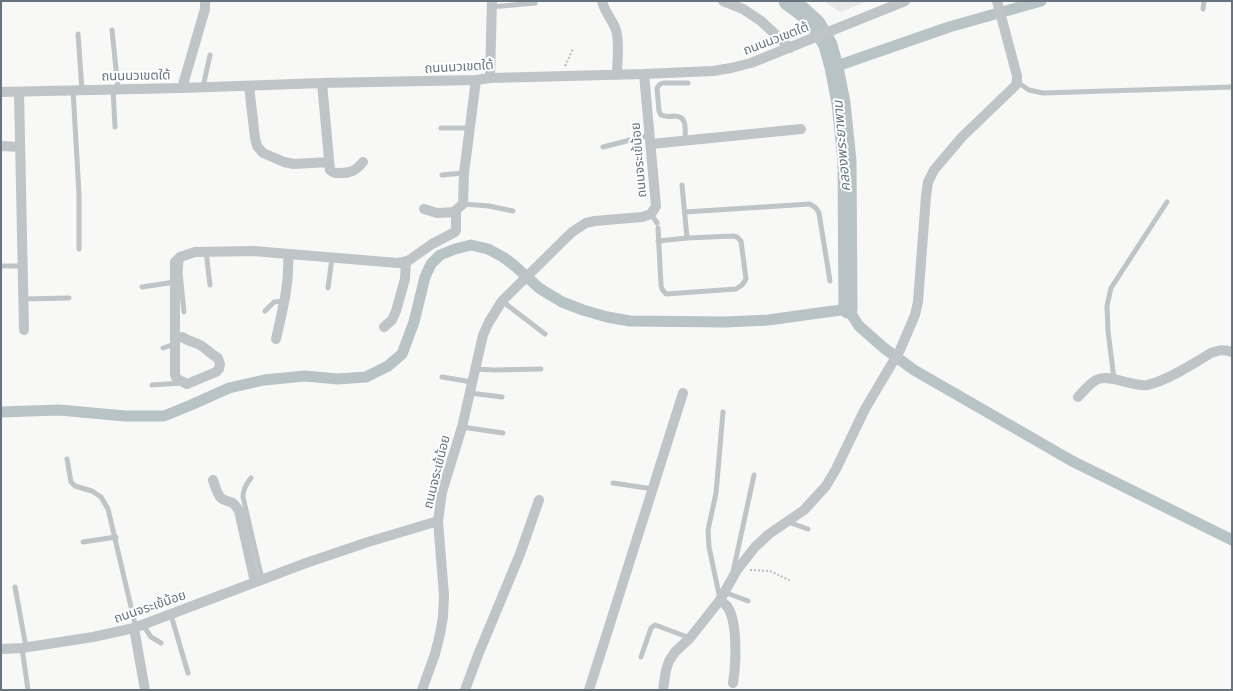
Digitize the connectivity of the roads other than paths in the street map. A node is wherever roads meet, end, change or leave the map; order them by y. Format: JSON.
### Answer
{"nodes":[{"id":1,"x":205,"y":1,"type":"edge"},
{"id":2,"x":602,"y":1,"type":"edge"},
{"id":3,"x":723,"y":1,"type":"edge"},
{"id":4,"x":906,"y":1,"type":"edge"},
{"id":5,"x":997,"y":1,"type":"edge"},
{"id":6,"x":535,"y":3,"type":"dead end"},
{"id":7,"x":492,"y":4,"type":"edge"},
{"id":8,"x":112,"y":30,"type":"dead end"},
{"id":9,"x":78,"y":34,"type":"dead end"},
{"id":10,"x":794,"y":46,"type":"junction"},
{"id":11,"x":210,"y":55,"type":"dead end"},
{"id":12,"x":618,"y":74,"type":"junction"},
{"id":13,"x":644,"y":74,"type":"junction"},
{"id":14,"x":490,"y":78,"type":"junction"},
{"id":15,"x":476,"y":80,"type":"junction"},
{"id":16,"x":1017,"y":82,"type":"junction"},
{"id":17,"x":322,"y":83,"type":"junction"},
{"id":18,"x":688,"y":83,"type":"dead end"},
{"id":19,"x":249,"y":86,"type":"junction"},
{"id":20,"x":203,"y":87,"type":"junction"},
{"id":21,"x":1232,"y":87,"type":"edge"},
{"id":22,"x":182,"y":88,"type":"junction"},
{"id":23,"x":115,"y":89,"type":"junction"},
{"id":24,"x":77,"y":90,"type":"junction"},
{"id":25,"x":1,"y":92,"type":"edge"},
{"id":26,"x":19,"y":92,"type":"junction"},
{"id":27,"x":115,"y":127,"type":"dead end"},
{"id":28,"x":441,"y":128,"type":"dead end"},
{"id":29,"x":470,"y":128,"type":"junction"},
{"id":30,"x":801,"y":129,"type":"dead end"},
{"id":31,"x":650,"y":139,"type":"junction"},
{"id":32,"x":685,"y":140,"type":"junction"},
{"id":33,"x":1,"y":146,"type":"edge"},
{"id":34,"x":20,"y":146,"type":"junction"},
{"id":35,"x":603,"y":146,"type":"dead end"},
{"id":36,"x":329,"y":162,"type":"junction"},
{"id":37,"x":363,"y":162,"type":"dead end"},
{"id":38,"x":464,"y":173,"type":"junction"},
{"id":39,"x":442,"y":176,"type":"dead end"},
{"id":40,"x":682,"y":185,"type":"dead end"},
{"id":41,"x":1167,"y":202,"type":"dead end"},
{"id":42,"x":463,"y":204,"type":"junction"},
{"id":43,"x":424,"y":209,"type":"dead end"},
{"id":44,"x":513,"y":211,"type":"dead end"},
{"id":45,"x":456,"y":212,"type":"junction"},
{"id":46,"x":685,"y":212,"type":"junction"},
{"id":47,"x":651,"y":214,"type":"junction"},
{"id":48,"x":687,"y":238,"type":"junction"},
{"id":49,"x":658,"y":241,"type":"junction"},
{"id":50,"x":79,"y":249,"type":"dead end"},
{"id":51,"x":206,"y":251,"type":"junction"},
{"id":52,"x":288,"y":254,"type":"junction"},
{"id":53,"x":183,"y":256,"type":"junction"},
{"id":54,"x":332,"y":258,"type":"junction"},
{"id":55,"x":406,"y":261,"type":"junction"},
{"id":56,"x":1,"y":266,"type":"edge"},
{"id":57,"x":22,"y":266,"type":"junction"},
{"id":58,"x":830,"y":281,"type":"dead end"},
{"id":59,"x":175,"y":282,"type":"junction"},
{"id":60,"x":210,"y":285,"type":"dead end"},
{"id":61,"x":142,"y":287,"type":"dead end"},
{"id":62,"x":328,"y":288,"type":"dead end"},
{"id":63,"x":69,"y":298,"type":"dead end"},
{"id":64,"x":23,"y":299,"type":"junction"},
{"id":65,"x":284,"y":301,"type":"junction"},
{"id":66,"x":502,"y":301,"type":"junction"},
{"id":67,"x":265,"y":311,"type":"dead end"},
{"id":68,"x":184,"y":312,"type":"dead end"},
{"id":69,"x":384,"y":327,"type":"dead end"},
{"id":70,"x":24,"y":330,"type":"dead end"},
{"id":71,"x":545,"y":334,"type":"dead end"},
{"id":72,"x":276,"y":339,"type":"dead end"},
{"id":73,"x":175,"y":342,"type":"junction"},
{"id":74,"x":163,"y":348,"type":"dead end"},
{"id":75,"x":1232,"y":352,"type":"edge"},
{"id":76,"x":476,"y":369,"type":"junction"},
{"id":77,"x":541,"y":369,"type":"dead end"},
{"id":78,"x":442,"y":377,"type":"dead end"},
{"id":79,"x":1114,"y":379,"type":"junction"},
{"id":80,"x":472,"y":382,"type":"junction"},
{"id":81,"x":183,"y":383,"type":"junction"},
{"id":82,"x":152,"y":385,"type":"dead end"},
{"id":83,"x":683,"y":393,"type":"dead end"},
{"id":84,"x":470,"y":394,"type":"junction"},
{"id":85,"x":502,"y":397,"type":"dead end"},
{"id":86,"x":1078,"y":398,"type":"dead end"},
{"id":87,"x":723,"y":412,"type":"dead end"},
{"id":88,"x":462,"y":427,"type":"junction"},
{"id":89,"x":503,"y":433,"type":"dead end"},
{"id":90,"x":67,"y":459,"type":"dead end"},
{"id":91,"x":754,"y":475,"type":"dead end"},
{"id":92,"x":251,"y":478,"type":"dead end"},
{"id":93,"x":213,"y":480,"type":"dead end"},
{"id":94,"x":613,"y":483,"type":"dead end"},
{"id":95,"x":653,"y":489,"type":"junction"},
{"id":96,"x":539,"y":500,"type":"dead end"},
{"id":97,"x":438,"y":521,"type":"junction"},
{"id":98,"x":787,"y":522,"type":"junction"},
{"id":99,"x":808,"y":530,"type":"dead end"},
{"id":100,"x":116,"y":537,"type":"junction"},
{"id":101,"x":83,"y":542,"type":"dead end"},
{"id":102,"x":734,"y":573,"type":"junction"},
{"id":103,"x":258,"y":580,"type":"junction"},
{"id":104,"x":15,"y":587,"type":"dead end"},
{"id":105,"x":722,"y":596,"type":"junction"},
{"id":106,"x":748,"y":601,"type":"dead end"},
{"id":107,"x":172,"y":615,"type":"junction"},
{"id":108,"x":138,"y":627,"type":"junction"},
{"id":109,"x":690,"y":638,"type":"junction"},
{"id":110,"x":161,"y":643,"type":"dead end"},
{"id":111,"x":24,"y":648,"type":"junction"},
{"id":112,"x":1,"y":649,"type":"edge"},
{"id":113,"x":641,"y":656,"type":"dead end"},
{"id":114,"x":188,"y":673,"type":"dead end"},
{"id":115,"x":733,"y":683,"type":"dead end"},
{"id":116,"x":28,"y":690,"type":"edge"},
{"id":117,"x":145,"y":690,"type":"edge"},
{"id":118,"x":422,"y":690,"type":"edge"},
{"id":119,"x":465,"y":690,"type":"edge"},
{"id":120,"x":589,"y":690,"type":"edge"},
{"id":121,"x":663,"y":690,"type":"edge"}],
"edges":[{"from":1,"to":22,"type":"street"},
{"from":2,"to":12,"type":"street"},
{"from":3,"to":10,"type":"street"},
{"from":4,"to":10,"type":"street","name":"ถนนนวเขตใต้"},
{"from":5,"to":16,"type":"street"},
{"from":6,"to":7,"type":"lane"},
{"from":7,"to":14,"type":"street"},
{"from":8,"to":23,"type":"lane"},
{"from":9,"to":24,"type":"lane"},
{"from":10,"to":13,"type":"street","name":"ถนนนวเขตใต้"},
{"from":11,"to":20,"type":"lane"},
{"from":12,"to":13,"type":"street","name":"ถนนนวเขตใต้"},
{"from":12,"to":14,"type":"street","name":"ถนนนวเขตใต้"},
{"from":13,"to":31,"type":"street","name":"ถนนจระเข้น้อย"},
{"from":14,"to":15,"type":"street","name":"ถนนนวเขตใต้"},
{"from":15,"to":17,"type":"street","name":"ถนนนวเขตใต้"},
{"from":15,"to":29,"type":"street"},
{"from":16,"to":21,"type":"lane"},
{"from":16,"to":98,"type":"street"},
{"from":17,"to":19,"type":"street","name":"ถนนนวเขตใต้"},
{"from":17,"to":36,"type":"street"},
{"from":18,"to":32,"type":"lane"},
{"from":19,"to":20,"type":"street","name":"ถนนนวเขตใต้"},
{"from":19,"to":36,"type":"street"},
{"from":20,"to":22,"type":"street","name":"ถนนนวเขตใต้"},
{"from":22,"to":23,"type":"street","name":"ถนนนวเขตใต้"},
{"from":23,"to":24,"type":"street","name":"ถนนนวเขตใต้"},
{"from":23,"to":27,"type":"lane"},
{"from":24,"to":26,"type":"street","name":"ถนนนวเขตใต้"},
{"from":24,"to":50,"type":"lane"},
{"from":25,"to":26,"type":"street","name":"ถนนนวเขตใต้"},
{"from":26,"to":34,"type":"street"},
{"from":28,"to":29,"type":"lane"},
{"from":29,"to":38,"type":"street"},
{"from":30,"to":32,"type":"street"},
{"from":31,"to":32,"type":"street"},
{"from":31,"to":35,"type":"lane"},
{"from":31,"to":47,"type":"street","name":"ถนนจระเข้น้อย"},
{"from":33,"to":34,"type":"street"},
{"from":34,"to":57,"type":"street"},
{"from":36,"to":37,"type":"street"},
{"from":38,"to":39,"type":"lane"},
{"from":38,"to":42,"type":"street"},
{"from":40,"to":46,"type":"lane"},
{"from":41,"to":79,"type":"lane"},
{"from":42,"to":44,"type":"lane"},
{"from":42,"to":45,"type":"street"},
{"from":43,"to":45,"type":"street"},
{"from":45,"to":55,"type":"street"},
{"from":46,"to":48,"type":"lane"},
{"from":46,"to":58,"type":"lane"},
{"from":47,"to":49,"type":"lane"},
{"from":47,"to":66,"type":"street","name":"ถนนจระเข้น้อย"},
{"from":48,"to":49,"type":"lane"},
{"from":48,"to":49,"type":"lane"},
{"from":51,"to":52,"type":"street"},
{"from":51,"to":53,"type":"street"},
{"from":51,"to":60,"type":"lane"},
{"from":52,"to":54,"type":"street"},
{"from":52,"to":65,"type":"street"},
{"from":53,"to":59,"type":"street"},
{"from":53,"to":68,"type":"lane"},
{"from":54,"to":55,"type":"street"},
{"from":54,"to":62,"type":"lane"},
{"from":55,"to":69,"type":"street"},
{"from":56,"to":57,"type":"lane"},
{"from":57,"to":64,"type":"street"},
{"from":59,"to":61,"type":"lane"},
{"from":59,"to":73,"type":"street"},
{"from":63,"to":64,"type":"lane"},
{"from":64,"to":70,"type":"street"},
{"from":65,"to":67,"type":"lane"},
{"from":65,"to":72,"type":"street"},
{"from":66,"to":71,"type":"lane"},
{"from":66,"to":76,"type":"street","name":"ถนนจระเข้น้อย"},
{"from":73,"to":74,"type":"lane"},
{"from":73,"to":81,"type":"street"},
{"from":73,"to":81,"type":"street"},
{"from":75,"to":79,"type":"street"},
{"from":76,"to":77,"type":"lane"},
{"from":76,"to":80,"type":"street","name":"ถนนจระเข้น้อย"},
{"from":78,"to":80,"type":"lane"},
{"from":79,"to":86,"type":"street"},
{"from":80,"to":84,"type":"street","name":"ถนนจระเข้น้อย"},
{"from":81,"to":82,"type":"lane"},
{"from":83,"to":95,"type":"street"},
{"from":84,"to":85,"type":"lane"},
{"from":84,"to":88,"type":"street","name":"ถนนจระเข้น้อย"},
{"from":87,"to":105,"type":"lane"},
{"from":88,"to":89,"type":"lane"},
{"from":88,"to":97,"type":"street","name":"ถนนจระเข้น้อย"},
{"from":90,"to":100,"type":"lane"},
{"from":91,"to":102,"type":"lane"},
{"from":92,"to":103,"type":"lane"},
{"from":93,"to":103,"type":"street"},
{"from":94,"to":95,"type":"lane"},
{"from":95,"to":120,"type":"street"},
{"from":96,"to":119,"type":"street"},
{"from":97,"to":103,"type":"street","name":"ถนนจระเข้น้อย"},
{"from":97,"to":118,"type":"street"},
{"from":98,"to":99,"type":"lane"},
{"from":98,"to":102,"type":"street"},
{"from":100,"to":101,"type":"lane"},
{"from":100,"to":108,"type":"lane"},
{"from":102,"to":105,"type":"street"},
{"from":103,"to":107,"type":"street","name":"ถนนจระเข้น้อย"},
{"from":104,"to":111,"type":"lane"},
{"from":105,"to":106,"type":"lane"},
{"from":105,"to":109,"type":"street"},
{"from":105,"to":115,"type":"street"},
{"from":107,"to":108,"type":"street","name":"ถนนจระเข้น้อย"},
{"from":107,"to":114,"type":"lane"},
{"from":108,"to":110,"type":"lane"},
{"from":108,"to":111,"type":"street","name":"ถนนจระเข้น้อย"},
{"from":108,"to":117,"type":"street"},
{"from":109,"to":113,"type":"lane"},
{"from":109,"to":121,"type":"street"},
{"from":111,"to":112,"type":"street","name":"ถนนจระเข้น้อย"},
{"from":111,"to":116,"type":"lane"}]}
